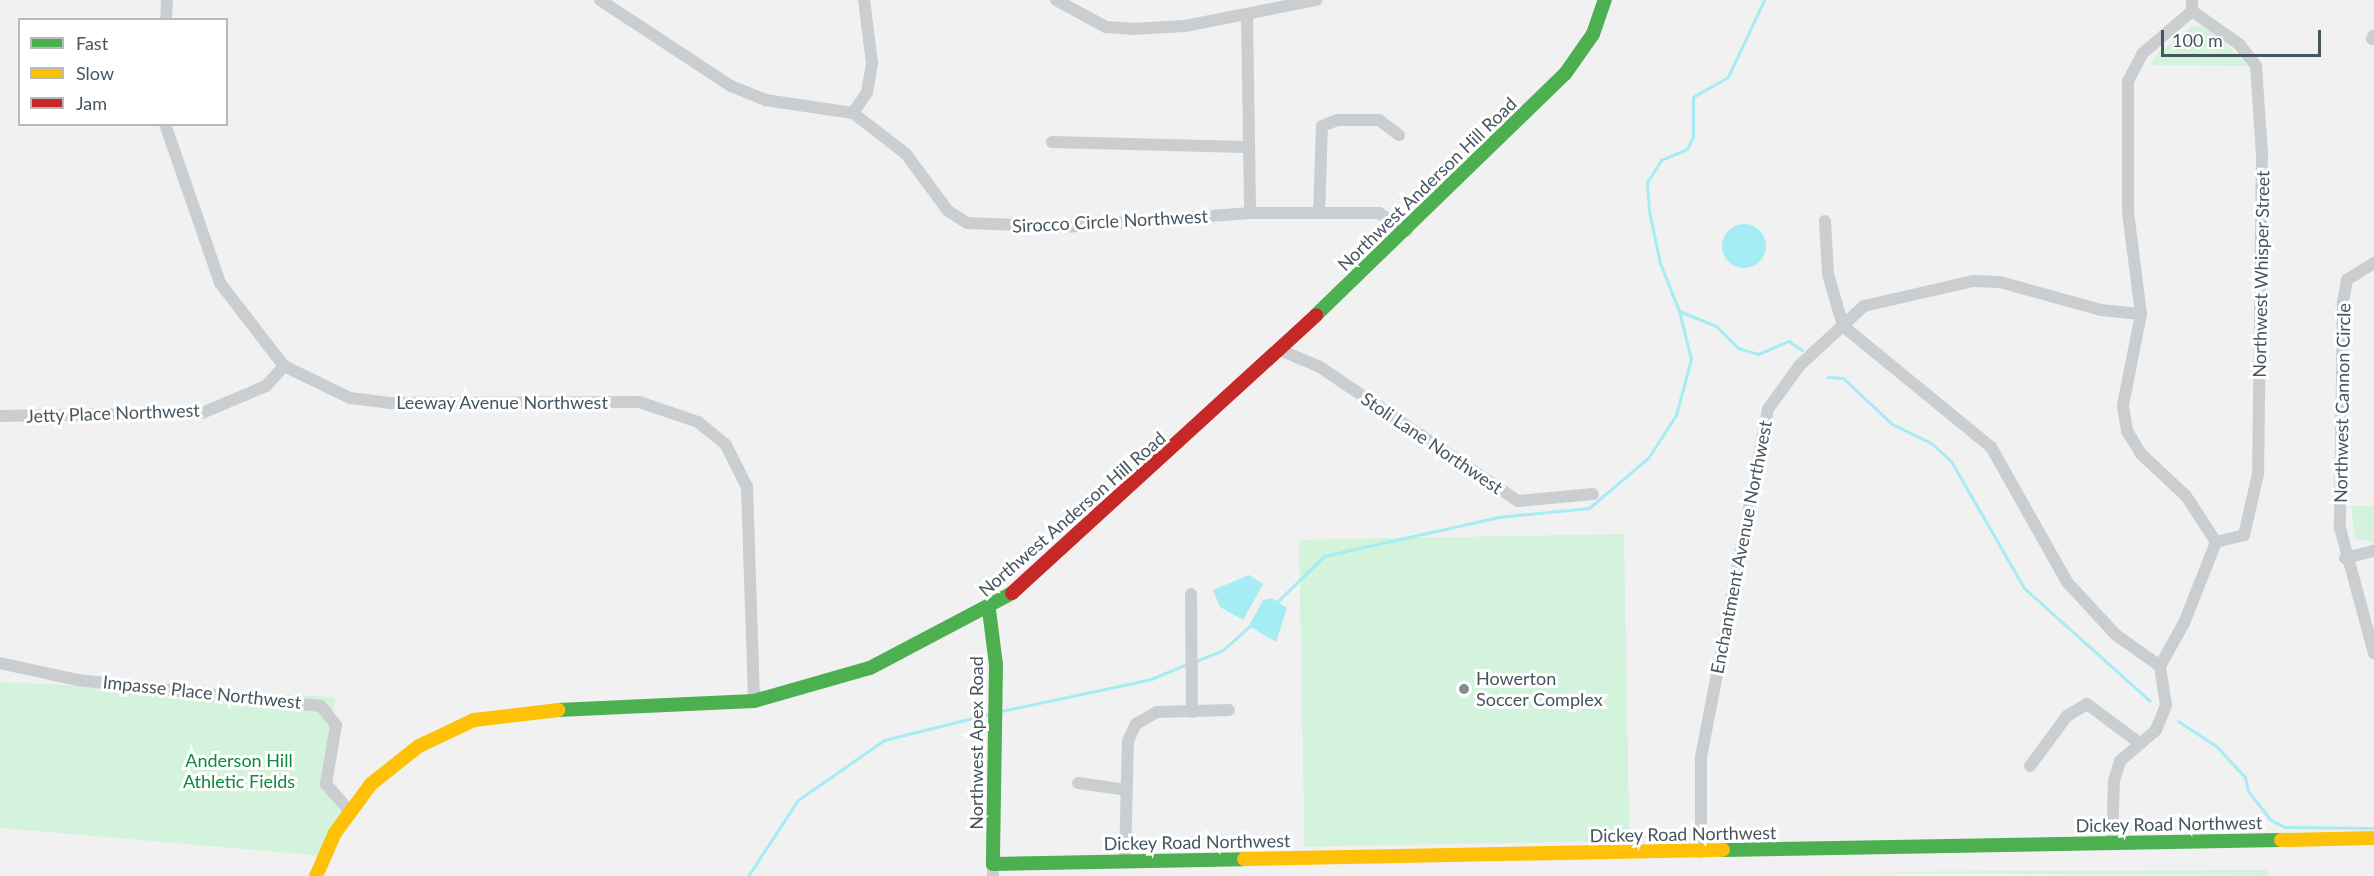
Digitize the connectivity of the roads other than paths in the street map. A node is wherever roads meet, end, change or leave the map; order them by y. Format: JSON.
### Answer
{"nodes":[{"id":1,"x":167,"y":0,"type":"edge"},
{"id":2,"x":600,"y":0,"type":"edge"},
{"id":3,"x":864,"y":0,"type":"edge"},
{"id":4,"x":1056,"y":0,"type":"edge"},
{"id":5,"x":1316,"y":0,"type":"edge"},
{"id":6,"x":1605,"y":0,"type":"edge"},
{"id":7,"x":2192,"y":5,"type":"edge"},
{"id":8,"x":1247,"y":15,"type":"junction"},
{"id":9,"x":166,"y":18,"type":"edge"},
{"id":10,"x":853,"y":113,"type":"junction"},
{"id":11,"x":166,"y":126,"type":"edge"},
{"id":12,"x":1399,"y":135,"type":"dead end"},
{"id":13,"x":1052,"y":142,"type":"dead end"},
{"id":14,"x":1245,"y":147,"type":"junction"},
{"id":15,"x":1250,"y":213,"type":"junction"},
{"id":16,"x":1319,"y":213,"type":"junction"},
{"id":17,"x":1825,"y":221,"type":"dead end"},
{"id":18,"x":1407,"y":231,"type":"junction"},
{"id":19,"x":2374,"y":263,"type":"edge"},
{"id":20,"x":2141,"y":314,"type":"junction"},
{"id":21,"x":1843,"y":326,"type":"junction"},
{"id":22,"x":1280,"y":350,"type":"junction"},
{"id":23,"x":284,"y":366,"type":"junction"},
{"id":24,"x":0,"y":416,"type":"edge"},
{"id":25,"x":1593,"y":494,"type":"dead end"},
{"id":26,"x":2216,"y":542,"type":"junction"},
{"id":27,"x":2374,"y":551,"type":"edge"},
{"id":28,"x":2345,"y":558,"type":"junction"},
{"id":29,"x":1191,"y":594,"type":"dead end"},
{"id":30,"x":989,"y":610,"type":"junction"},
{"id":31,"x":2374,"y":653,"type":"edge"},
{"id":32,"x":0,"y":663,"type":"edge"},
{"id":33,"x":2160,"y":666,"type":"junction"},
{"id":34,"x":754,"y":701,"type":"junction"},
{"id":35,"x":1229,"y":710,"type":"dead end"},
{"id":36,"x":1192,"y":712,"type":"junction"},
{"id":37,"x":2138,"y":742,"type":"junction"},
{"id":38,"x":2030,"y":766,"type":"dead end"},
{"id":39,"x":1078,"y":783,"type":"dead end"},
{"id":40,"x":1127,"y":790,"type":"junction"},
{"id":41,"x":349,"y":810,"type":"junction"},
{"id":42,"x":2374,"y":838,"type":"edge"},
{"id":43,"x":2112,"y":844,"type":"junction"},
{"id":44,"x":1701,"y":852,"type":"junction"},
{"id":45,"x":1125,"y":861,"type":"junction"},
{"id":46,"x":993,"y":870,"type":"edge"},
{"id":47,"x":316,"y":876,"type":"edge"}],
"edges":[{"from":1,"to":9,"type":"street"},
{"from":2,"to":10,"type":"street","name":"Sirocco Circle Northwest"},
{"from":3,"to":10,"type":"street"},
{"from":4,"to":8,"type":"street"},
{"from":5,"to":8,"type":"street"},
{"from":6,"to":18,"type":"main road","name":"Northwest Anderson Hill Road"},
{"from":7,"to":20,"type":"street"},
{"from":7,"to":26,"type":"street","name":"Northwest Whisper Street"},
{"from":8,"to":14,"type":"street"},
{"from":10,"to":15,"type":"street","name":"Sirocco Circle Northwest"},
{"from":11,"to":23,"type":"street","name":"Leeway Avenue Northwest"},
{"from":12,"to":16,"type":"street"},
{"from":13,"to":14,"type":"street"},
{"from":14,"to":15,"type":"street"},
{"from":15,"to":16,"type":"street","name":"Sirocco Circle Northwest"},
{"from":16,"to":18,"type":"street","name":"Sirocco Circle Northwest"},
{"from":17,"to":21,"type":"street"},
{"from":18,"to":22,"type":"main road","name":"Northwest Anderson Hill Road"},
{"from":19,"to":28,"type":"street","name":"Northwest Cannon Circle"},
{"from":20,"to":21,"type":"street","name":"Enchantment Avenue Northwest"},
{"from":20,"to":26,"type":"street"},
{"from":21,"to":33,"type":"street"},
{"from":21,"to":44,"type":"street","name":"Enchantment Avenue Northwest"},
{"from":22,"to":25,"type":"street","name":"Stoli Lane Northwest"},
{"from":22,"to":30,"type":"main road","name":"Northwest Anderson Hill Road"},
{"from":23,"to":24,"type":"street","name":"Jetty Place Northwest"},
{"from":23,"to":34,"type":"street","name":"Leeway Avenue Northwest"},
{"from":26,"to":33,"type":"street"},
{"from":27,"to":28,"type":"street"},
{"from":28,"to":31,"type":"street","name":"Northwest Cannon Circle"},
{"from":29,"to":36,"type":"street"},
{"from":30,"to":34,"type":"main road","name":"Northwest Anderson Hill Road"},
{"from":30,"to":46,"type":"main road","name":"Northwest Apex Road"},
{"from":32,"to":41,"type":"street","name":"Impasse Place Northwest"},
{"from":33,"to":37,"type":"street"},
{"from":34,"to":41,"type":"main road","name":"Northwest Anderson Hill Road"},
{"from":35,"to":36,"type":"street"},
{"from":36,"to":40,"type":"street"},
{"from":37,"to":38,"type":"street"},
{"from":37,"to":43,"type":"street"},
{"from":39,"to":40,"type":"street"},
{"from":40,"to":45,"type":"street"},
{"from":41,"to":47,"type":"main road","name":"Northwest Anderson Hill Road"},
{"from":42,"to":43,"type":"main road","name":"Dickey Road Northwest"},
{"from":43,"to":44,"type":"main road","name":"Dickey Road Northwest"},
{"from":44,"to":45,"type":"main road","name":"Dickey Road Northwest"},
{"from":45,"to":46,"type":"main road","name":"Dickey Road Northwest"}]}
